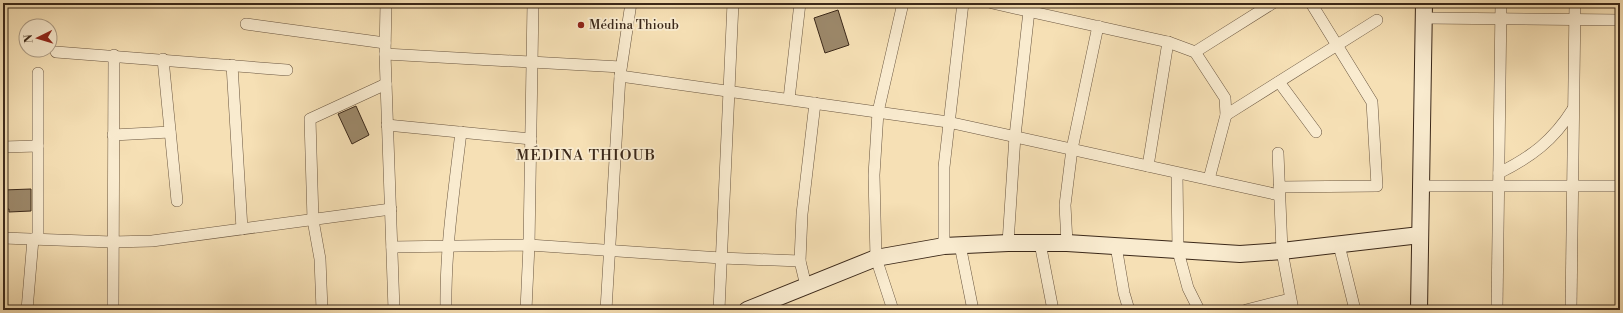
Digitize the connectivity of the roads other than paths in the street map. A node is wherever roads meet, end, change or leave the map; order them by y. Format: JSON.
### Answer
{"nodes":[{"id":1,"x":386,"y":3,"type":"edge"},
{"id":2,"x":533,"y":3,"type":"edge"},
{"id":3,"x":631,"y":3,"type":"edge"},
{"id":4,"x":733,"y":3,"type":"edge"},
{"id":5,"x":800,"y":3,"type":"edge"},
{"id":6,"x":904,"y":3,"type":"edge"},
{"id":7,"x":963,"y":3,"type":"edge"},
{"id":8,"x":992,"y":3,"type":"edge"},
{"id":9,"x":1273,"y":3,"type":"edge"},
{"id":10,"x":1311,"y":3,"type":"edge"},
{"id":11,"x":1501,"y":3,"type":"edge"},
{"id":12,"x":1575,"y":3,"type":"edge"},
{"id":13,"x":1029,"y":11,"type":"junction"},
{"id":14,"x":1424,"y":11,"type":"edge"},
{"id":15,"x":1500,"y":19,"type":"junction"},
{"id":16,"x":1575,"y":19,"type":"junction"},
{"id":17,"x":1377,"y":20,"type":"dead end"},
{"id":18,"x":1620,"y":20,"type":"edge"},
{"id":19,"x":246,"y":24,"type":"dead end"},
{"id":20,"x":1098,"y":26,"type":"junction"},
{"id":21,"x":1168,"y":42,"type":"junction"},
{"id":22,"x":1337,"y":45,"type":"junction"},
{"id":23,"x":385,"y":49,"type":"junction"},
{"id":24,"x":58,"y":52,"type":"edge"},
{"id":25,"x":1195,"y":52,"type":"junction"},
{"id":26,"x":114,"y":56,"type":"junction"},
{"id":27,"x":163,"y":59,"type":"junction"},
{"id":28,"x":533,"y":62,"type":"junction"},
{"id":29,"x":232,"y":65,"type":"junction"},
{"id":30,"x":287,"y":70,"type":"dead end"},
{"id":31,"x":620,"y":71,"type":"junction"},
{"id":32,"x":38,"y":73,"type":"dead end"},
{"id":33,"x":1279,"y":82,"type":"junction"},
{"id":34,"x":386,"y":84,"type":"junction"},
{"id":35,"x":729,"y":91,"type":"junction"},
{"id":36,"x":789,"y":99,"type":"junction"},
{"id":37,"x":815,"y":103,"type":"junction"},
{"id":38,"x":1574,"y":108,"type":"junction"},
{"id":39,"x":878,"y":112,"type":"junction"},
{"id":40,"x":1226,"y":115,"type":"junction"},
{"id":41,"x":948,"y":122,"type":"junction"},
{"id":42,"x":387,"y":124,"type":"junction"},
{"id":43,"x":170,"y":132,"type":"junction"},
{"id":44,"x":461,"y":132,"type":"junction"},
{"id":45,"x":1316,"y":132,"type":"dead end"},
{"id":46,"x":113,"y":135,"type":"junction"},
{"id":47,"x":1015,"y":136,"type":"junction"},
{"id":48,"x":531,"y":139,"type":"junction"},
{"id":49,"x":38,"y":146,"type":"junction"},
{"id":50,"x":3,"y":147,"type":"edge"},
{"id":51,"x":1072,"y":149,"type":"junction"},
{"id":52,"x":1278,"y":153,"type":"dead end"},
{"id":53,"x":1148,"y":166,"type":"junction"},
{"id":54,"x":1177,"y":173,"type":"junction"},
{"id":55,"x":1499,"y":173,"type":"junction"},
{"id":56,"x":1208,"y":180,"type":"junction"},
{"id":57,"x":1421,"y":186,"type":"junction"},
{"id":58,"x":1499,"y":186,"type":"junction"},
{"id":59,"x":1573,"y":186,"type":"junction"},
{"id":60,"x":1620,"y":186,"type":"edge"},
{"id":61,"x":1279,"y":191,"type":"junction"},
{"id":62,"x":177,"y":201,"type":"dead end"},
{"id":63,"x":391,"y":209,"type":"junction"},
{"id":64,"x":313,"y":220,"type":"junction"},
{"id":65,"x":242,"y":229,"type":"junction"},
{"id":66,"x":1420,"y":235,"type":"junction"},
{"id":67,"x":3,"y":238,"type":"edge"},
{"id":68,"x":36,"y":239,"type":"junction"},
{"id":69,"x":112,"y":242,"type":"junction"},
{"id":70,"x":1008,"y":243,"type":"junction"},
{"id":71,"x":1040,"y":243,"type":"junction"},
{"id":72,"x":1067,"y":243,"type":"junction"},
{"id":73,"x":448,"y":245,"type":"junction"},
{"id":74,"x":529,"y":245,"type":"junction"},
{"id":75,"x":1339,"y":245,"type":"junction"},
{"id":76,"x":952,"y":246,"type":"junction"},
{"id":77,"x":1116,"y":246,"type":"junction"},
{"id":78,"x":392,"y":247,"type":"junction"},
{"id":79,"x":610,"y":251,"type":"junction"},
{"id":80,"x":1178,"y":251,"type":"junction"},
{"id":81,"x":1282,"y":251,"type":"junction"},
{"id":82,"x":721,"y":258,"type":"junction"},
{"id":83,"x":876,"y":258,"type":"junction"},
{"id":84,"x":800,"y":262,"type":"junction"},
{"id":85,"x":806,"y":286,"type":"junction"},
{"id":86,"x":1290,"y":299,"type":"junction"},
{"id":87,"x":27,"y":310,"type":"edge"},
{"id":88,"x":113,"y":310,"type":"edge"},
{"id":89,"x":322,"y":310,"type":"edge"},
{"id":90,"x":394,"y":310,"type":"edge"},
{"id":91,"x":446,"y":310,"type":"edge"},
{"id":92,"x":526,"y":310,"type":"edge"},
{"id":93,"x":606,"y":310,"type":"edge"},
{"id":94,"x":719,"y":310,"type":"edge"},
{"id":95,"x":747,"y":310,"type":"edge"},
{"id":96,"x":893,"y":310,"type":"edge"},
{"id":97,"x":973,"y":310,"type":"edge"},
{"id":98,"x":1053,"y":310,"type":"edge"},
{"id":99,"x":1129,"y":310,"type":"edge"},
{"id":100,"x":1199,"y":310,"type":"edge"},
{"id":101,"x":1246,"y":310,"type":"edge"},
{"id":102,"x":1293,"y":310,"type":"edge"},
{"id":103,"x":1355,"y":310,"type":"edge"},
{"id":104,"x":1419,"y":310,"type":"edge"},
{"id":105,"x":1497,"y":310,"type":"edge"},
{"id":106,"x":1571,"y":310,"type":"edge"}],
"edges":[{"from":1,"to":23,"type":"street"},
{"from":2,"to":28,"type":"street"},
{"from":3,"to":31,"type":"street"},
{"from":4,"to":35,"type":"street"},
{"from":5,"to":36,"type":"street"},
{"from":6,"to":39,"type":"street"},
{"from":7,"to":41,"type":"street"},
{"from":8,"to":13,"type":"street"},
{"from":9,"to":25,"type":"street"},
{"from":10,"to":22,"type":"street"},
{"from":11,"to":15,"type":"street"},
{"from":12,"to":16,"type":"street"},
{"from":13,"to":20,"type":"street"},
{"from":13,"to":47,"type":"street"},
{"from":14,"to":15,"type":"street"},
{"from":14,"to":57,"type":"street"},
{"from":15,"to":16,"type":"street"},
{"from":15,"to":55,"type":"street"},
{"from":16,"to":18,"type":"street"},
{"from":16,"to":38,"type":"street"},
{"from":17,"to":22,"type":"street"},
{"from":19,"to":23,"type":"street"},
{"from":20,"to":21,"type":"street"},
{"from":20,"to":51,"type":"street"},
{"from":21,"to":25,"type":"street"},
{"from":21,"to":53,"type":"street"},
{"from":22,"to":33,"type":"street"},
{"from":22,"to":61,"type":"street"},
{"from":23,"to":28,"type":"street"},
{"from":23,"to":34,"type":"street"},
{"from":24,"to":26,"type":"street"},
{"from":25,"to":40,"type":"street"},
{"from":26,"to":27,"type":"street"},
{"from":26,"to":46,"type":"street"},
{"from":27,"to":29,"type":"street"},
{"from":27,"to":43,"type":"street"},
{"from":28,"to":31,"type":"street"},
{"from":28,"to":48,"type":"street"},
{"from":29,"to":30,"type":"street"},
{"from":29,"to":65,"type":"street"},
{"from":31,"to":35,"type":"street"},
{"from":31,"to":79,"type":"street"},
{"from":32,"to":49,"type":"street"},
{"from":33,"to":40,"type":"street"},
{"from":33,"to":45,"type":"street"},
{"from":34,"to":42,"type":"street"},
{"from":34,"to":64,"type":"street"},
{"from":35,"to":36,"type":"street"},
{"from":35,"to":82,"type":"street"},
{"from":36,"to":37,"type":"street"},
{"from":37,"to":39,"type":"street"},
{"from":37,"to":84,"type":"street"},
{"from":38,"to":55,"type":"street"},
{"from":38,"to":59,"type":"street"},
{"from":39,"to":41,"type":"street"},
{"from":39,"to":83,"type":"street"},
{"from":40,"to":56,"type":"street"},
{"from":41,"to":47,"type":"street"},
{"from":41,"to":76,"type":"street"},
{"from":42,"to":44,"type":"street"},
{"from":42,"to":63,"type":"street"},
{"from":43,"to":46,"type":"street"},
{"from":43,"to":62,"type":"street"},
{"from":44,"to":48,"type":"street"},
{"from":44,"to":73,"type":"street"},
{"from":46,"to":69,"type":"street"},
{"from":47,"to":51,"type":"street"},
{"from":47,"to":70,"type":"street"},
{"from":48,"to":74,"type":"street"},
{"from":49,"to":50,"type":"street"},
{"from":49,"to":68,"type":"street"},
{"from":51,"to":53,"type":"street"},
{"from":51,"to":72,"type":"street"},
{"from":52,"to":61,"type":"street"},
{"from":53,"to":54,"type":"street"},
{"from":54,"to":56,"type":"street"},
{"from":54,"to":80,"type":"street"},
{"from":55,"to":58,"type":"street"},
{"from":56,"to":61,"type":"street"},
{"from":57,"to":58,"type":"street"},
{"from":57,"to":66,"type":"street"},
{"from":58,"to":59,"type":"street"},
{"from":58,"to":105,"type":"street"},
{"from":59,"to":60,"type":"street"},
{"from":59,"to":106,"type":"street"},
{"from":61,"to":81,"type":"street"},
{"from":63,"to":64,"type":"street"},
{"from":63,"to":78,"type":"street"},
{"from":64,"to":65,"type":"street"},
{"from":64,"to":89,"type":"street"},
{"from":65,"to":69,"type":"street"},
{"from":66,"to":75,"type":"street"},
{"from":66,"to":104,"type":"street"},
{"from":67,"to":68,"type":"street"},
{"from":68,"to":69,"type":"street"},
{"from":68,"to":87,"type":"street"},
{"from":69,"to":88,"type":"street"},
{"from":70,"to":71,"type":"street"},
{"from":70,"to":76,"type":"street"},
{"from":71,"to":72,"type":"street"},
{"from":71,"to":98,"type":"street"},
{"from":72,"to":77,"type":"street"},
{"from":73,"to":74,"type":"street"},
{"from":73,"to":78,"type":"street"},
{"from":73,"to":91,"type":"street"},
{"from":74,"to":79,"type":"street"},
{"from":74,"to":92,"type":"street"},
{"from":75,"to":81,"type":"street"},
{"from":75,"to":103,"type":"street"},
{"from":76,"to":83,"type":"street"},
{"from":76,"to":97,"type":"street"},
{"from":77,"to":80,"type":"street"},
{"from":77,"to":99,"type":"street"},
{"from":78,"to":90,"type":"street"},
{"from":79,"to":82,"type":"street"},
{"from":79,"to":93,"type":"street"},
{"from":80,"to":81,"type":"street"},
{"from":80,"to":100,"type":"street"},
{"from":81,"to":86,"type":"street"},
{"from":82,"to":84,"type":"street"},
{"from":82,"to":94,"type":"street"},
{"from":83,"to":85,"type":"street"},
{"from":83,"to":96,"type":"street"},
{"from":84,"to":85,"type":"street"},
{"from":85,"to":95,"type":"street"},
{"from":86,"to":101,"type":"street"},
{"from":86,"to":102,"type":"street"}]}
